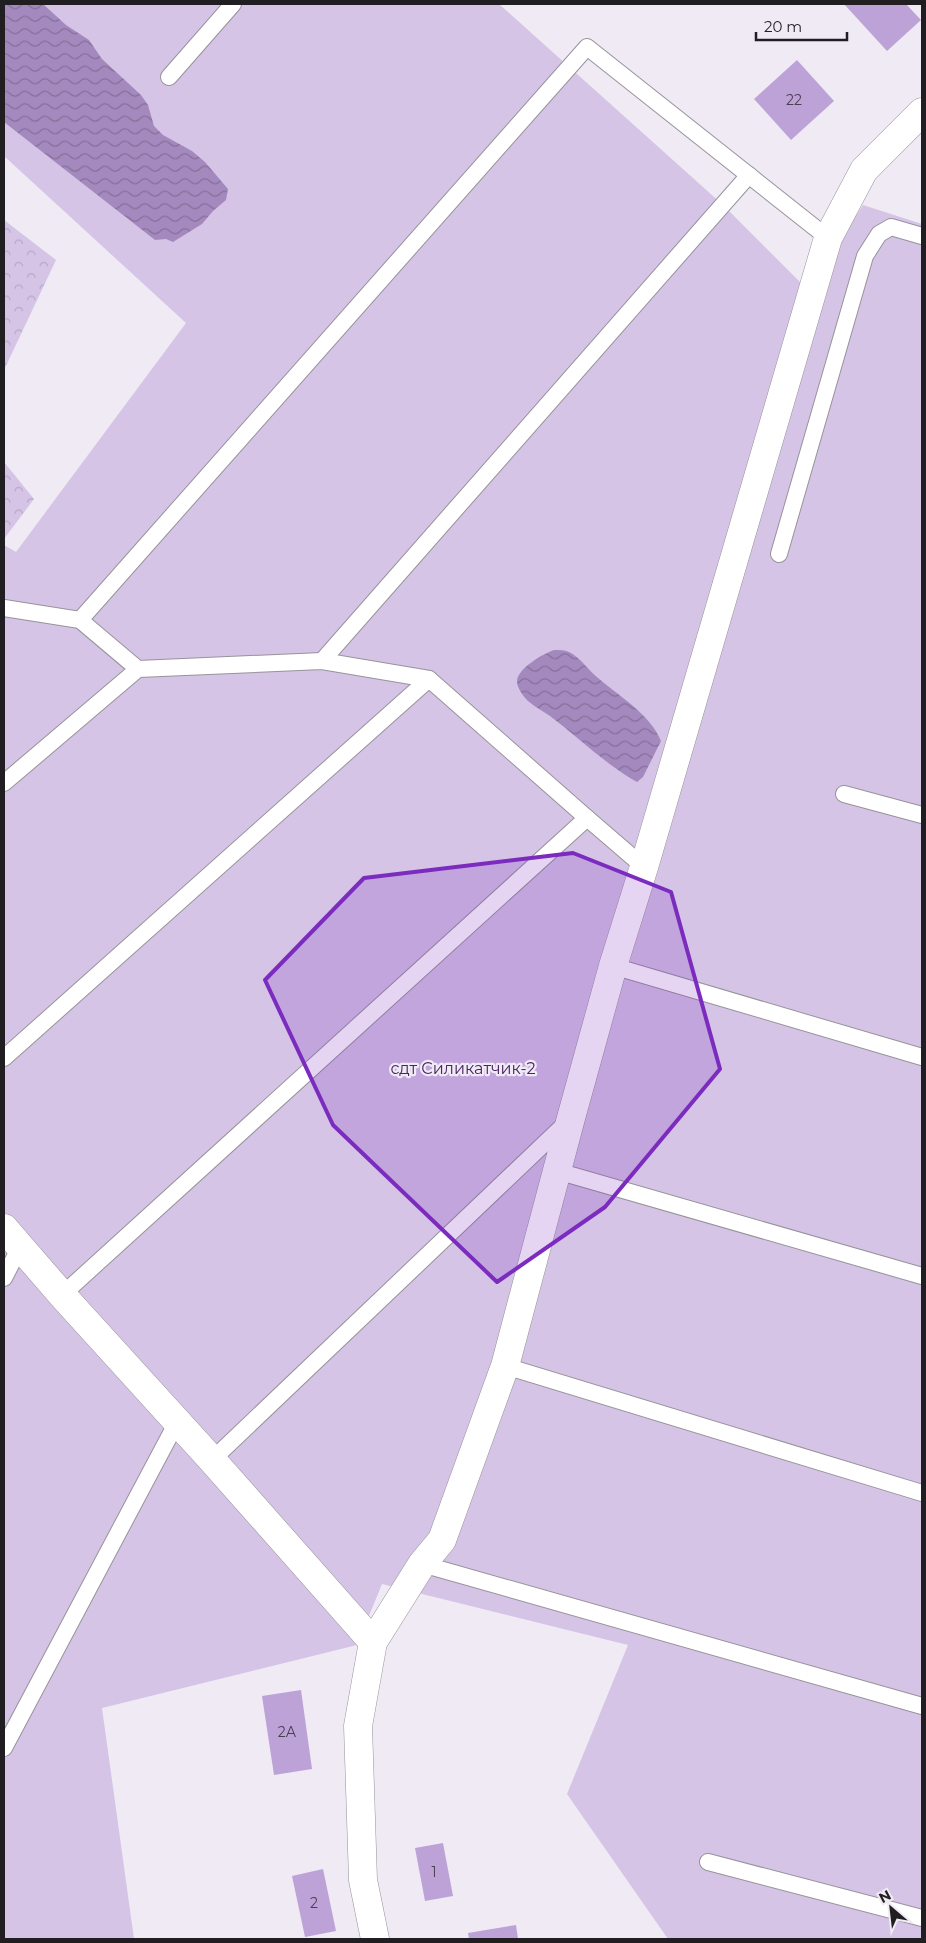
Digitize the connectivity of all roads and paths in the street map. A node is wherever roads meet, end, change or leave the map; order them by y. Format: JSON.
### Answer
{"nodes":[{"id":1,"x":234,"y":4,"type":"edge"},
{"id":2,"x":169,"y":78,"type":"dead end"},
{"id":3,"x":922,"y":112,"type":"edge"},
{"id":4,"x":749,"y":175,"type":"junction"},
{"id":5,"x":922,"y":236,"type":"edge"},
{"id":6,"x":828,"y":238,"type":"junction"},
{"id":7,"x":779,"y":554,"type":"dead end"},
{"id":8,"x":4,"y":608,"type":"edge"},
{"id":9,"x":80,"y":620,"type":"junction"},
{"id":10,"x":322,"y":661,"type":"junction"},
{"id":11,"x":138,"y":669,"type":"junction"},
{"id":12,"x":429,"y":679,"type":"junction"},
{"id":13,"x":4,"y":783,"type":"edge"},
{"id":14,"x":844,"y":794,"type":"dead end"},
{"id":15,"x":922,"y":815,"type":"edge"},
{"id":16,"x":587,"y":818,"type":"junction"},
{"id":17,"x":644,"y":866,"type":"junction"},
{"id":18,"x":613,"y":966,"type":"junction"},
{"id":19,"x":922,"y":1057,"type":"edge"},
{"id":20,"x":4,"y":1058,"type":"edge"},
{"id":21,"x":571,"y":1118,"type":"junction"},
{"id":22,"x":557,"y":1171,"type":"junction"},
{"id":23,"x":12,"y":1238,"type":"edge"},
{"id":24,"x":922,"y":1276,"type":"edge"},
{"id":25,"x":4,"y":1278,"type":"edge"},
{"id":26,"x":62,"y":1295,"type":"junction"},
{"id":27,"x":505,"y":1366,"type":"junction"},
{"id":28,"x":177,"y":1422,"type":"junction"},
{"id":29,"x":212,"y":1460,"type":"junction"},
{"id":30,"x":922,"y":1493,"type":"edge"},
{"id":31,"x":422,"y":1564,"type":"junction"},
{"id":32,"x":374,"y":1642,"type":"junction"},
{"id":33,"x":922,"y":1706,"type":"edge"},
{"id":34,"x":4,"y":1748,"type":"edge"},
{"id":35,"x":708,"y":1862,"type":"dead end"},
{"id":36,"x":922,"y":1918,"type":"edge"},
{"id":37,"x":375,"y":1939,"type":"edge"}],
"edges":[{"from":1,"to":2,"type":"lane"},
{"from":3,"to":6,"type":"street"},
{"from":4,"to":6,"type":"lane"},
{"from":4,"to":9,"type":"lane"},
{"from":4,"to":10,"type":"lane"},
{"from":5,"to":7,"type":"lane"},
{"from":6,"to":17,"type":"street"},
{"from":8,"to":9,"type":"lane"},
{"from":9,"to":11,"type":"lane"},
{"from":10,"to":11,"type":"lane"},
{"from":10,"to":12,"type":"lane"},
{"from":11,"to":13,"type":"lane"},
{"from":12,"to":16,"type":"lane"},
{"from":12,"to":20,"type":"lane"},
{"from":14,"to":15,"type":"lane"},
{"from":16,"to":17,"type":"lane"},
{"from":16,"to":26,"type":"lane"},
{"from":17,"to":18,"type":"street"},
{"from":18,"to":19,"type":"lane"},
{"from":18,"to":21,"type":"street"},
{"from":21,"to":22,"type":"street"},
{"from":21,"to":29,"type":"lane"},
{"from":22,"to":24,"type":"lane"},
{"from":22,"to":27,"type":"street"},
{"from":23,"to":25,"type":"lane"},
{"from":23,"to":26,"type":"street"},
{"from":26,"to":28,"type":"street"},
{"from":27,"to":30,"type":"lane"},
{"from":27,"to":31,"type":"street"},
{"from":28,"to":29,"type":"street"},
{"from":28,"to":34,"type":"lane"},
{"from":29,"to":32,"type":"street"},
{"from":31,"to":32,"type":"street"},
{"from":31,"to":33,"type":"lane"},
{"from":32,"to":37,"type":"street"},
{"from":35,"to":36,"type":"lane"}]}
